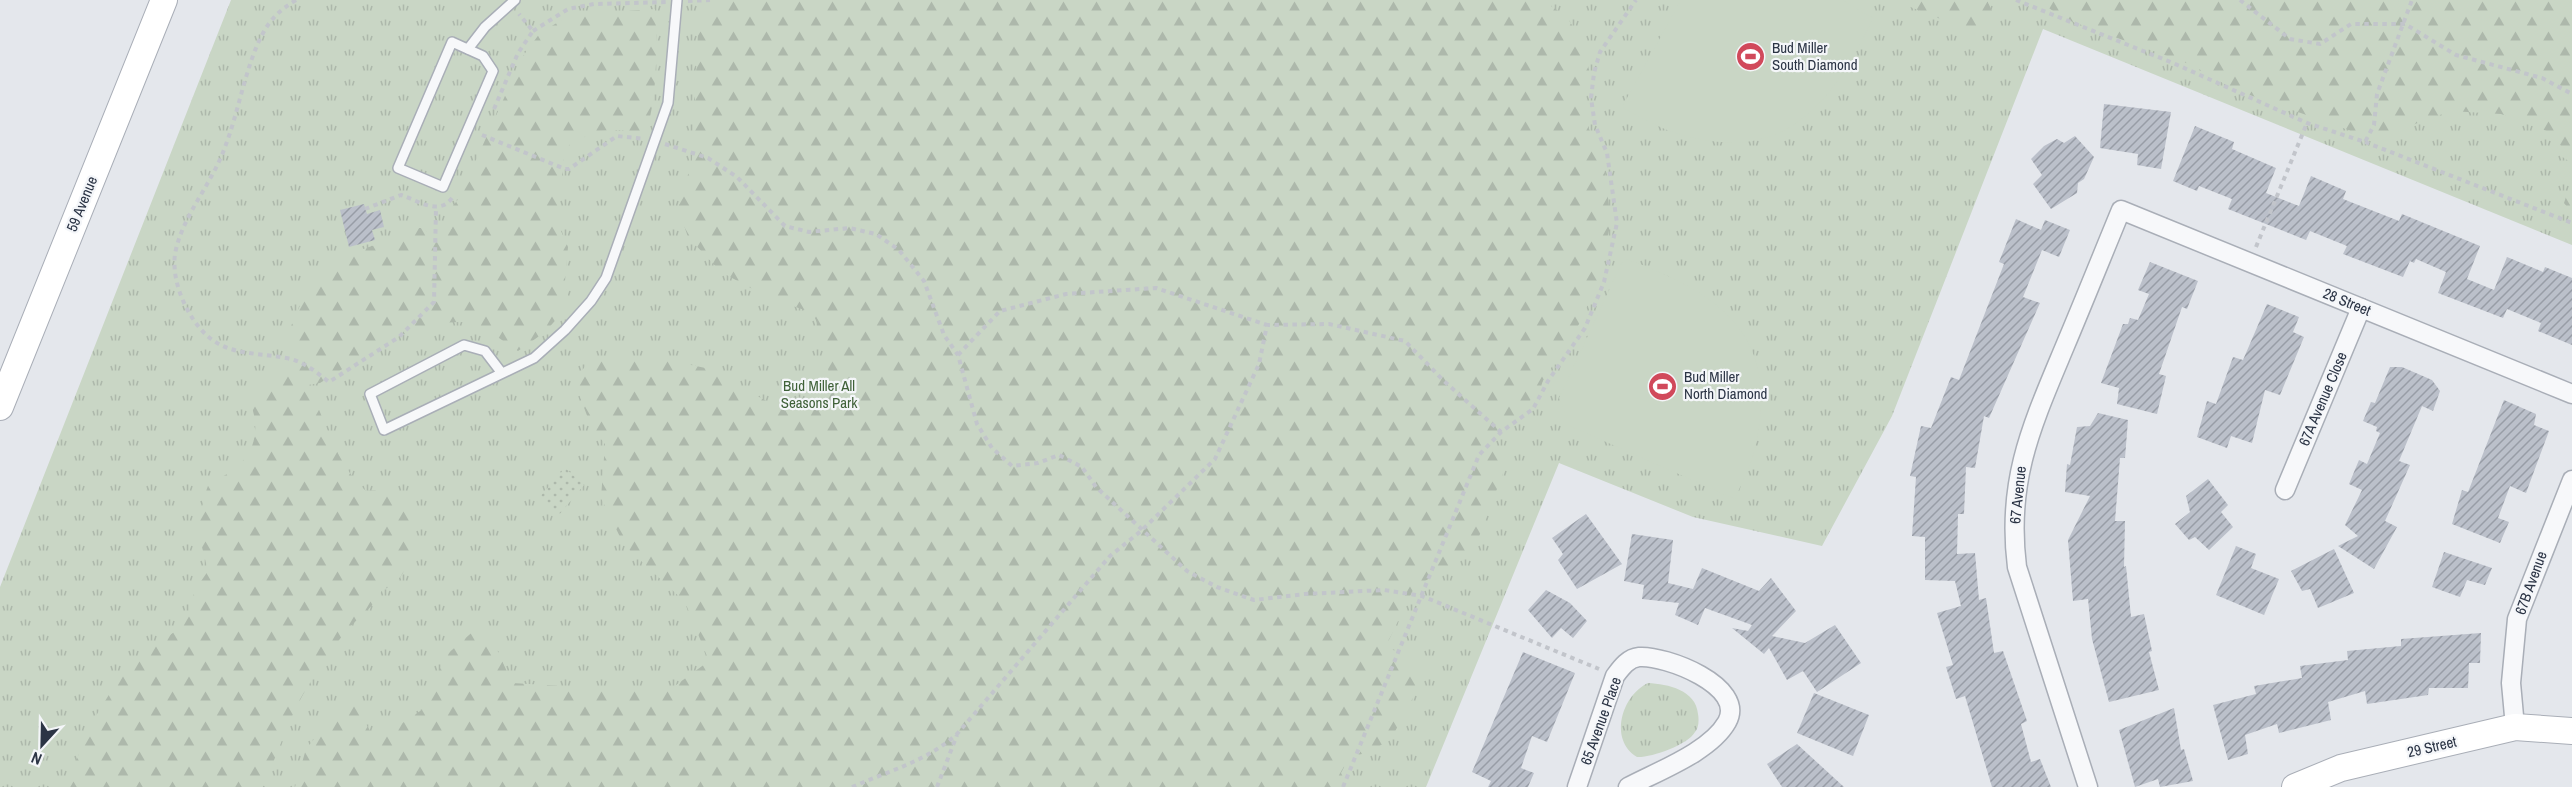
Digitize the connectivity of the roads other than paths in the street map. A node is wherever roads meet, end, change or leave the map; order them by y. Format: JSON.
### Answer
{"nodes":[{"id":1,"x":164,"y":0,"type":"edge"},
{"id":2,"x":514,"y":0,"type":"edge"},
{"id":3,"x":677,"y":0,"type":"edge"},
{"id":4,"x":468,"y":49,"type":"junction"},
{"id":5,"x":2121,"y":210,"type":"joint"},
{"id":6,"x":2361,"y":308,"type":"junction"},
{"id":7,"x":501,"y":372,"type":"junction"},
{"id":8,"x":2572,"y":394,"type":"edge"},
{"id":9,"x":0,"y":407,"type":"edge"},
{"id":10,"x":2572,"y":480,"type":"edge"},
{"id":11,"x":2285,"y":490,"type":"dead end"},
{"id":12,"x":2515,"y":727,"type":"junction"},
{"id":13,"x":2572,"y":731,"type":"edge"},
{"id":14,"x":1577,"y":787,"type":"edge"},
{"id":15,"x":1628,"y":787,"type":"edge"},
{"id":16,"x":2088,"y":787,"type":"edge"},
{"id":17,"x":2295,"y":787,"type":"edge"}],
"edges":[{"from":1,"to":9,"type":"main road","name":"59 Avenue"},
{"from":2,"to":4,"type":"lane"},
{"from":3,"to":7,"type":"lane"},
{"from":4,"to":4,"type":"lane"},
{"from":5,"to":6,"type":"street","name":"28 Street"},
{"from":5,"to":16,"type":"street","name":"67 Avenue"},
{"from":6,"to":8,"type":"street","name":"28 Street"},
{"from":6,"to":11,"type":"street","name":"67A Avenue Close"},
{"from":7,"to":7,"type":"lane"},
{"from":10,"to":12,"type":"street","name":"67B Avenue"},
{"from":12,"to":13,"type":"main road","name":"29 Street"},
{"from":12,"to":17,"type":"main road","name":"29 Street"},
{"from":14,"to":15,"type":"street","name":"65 Avenue Place"}]}
